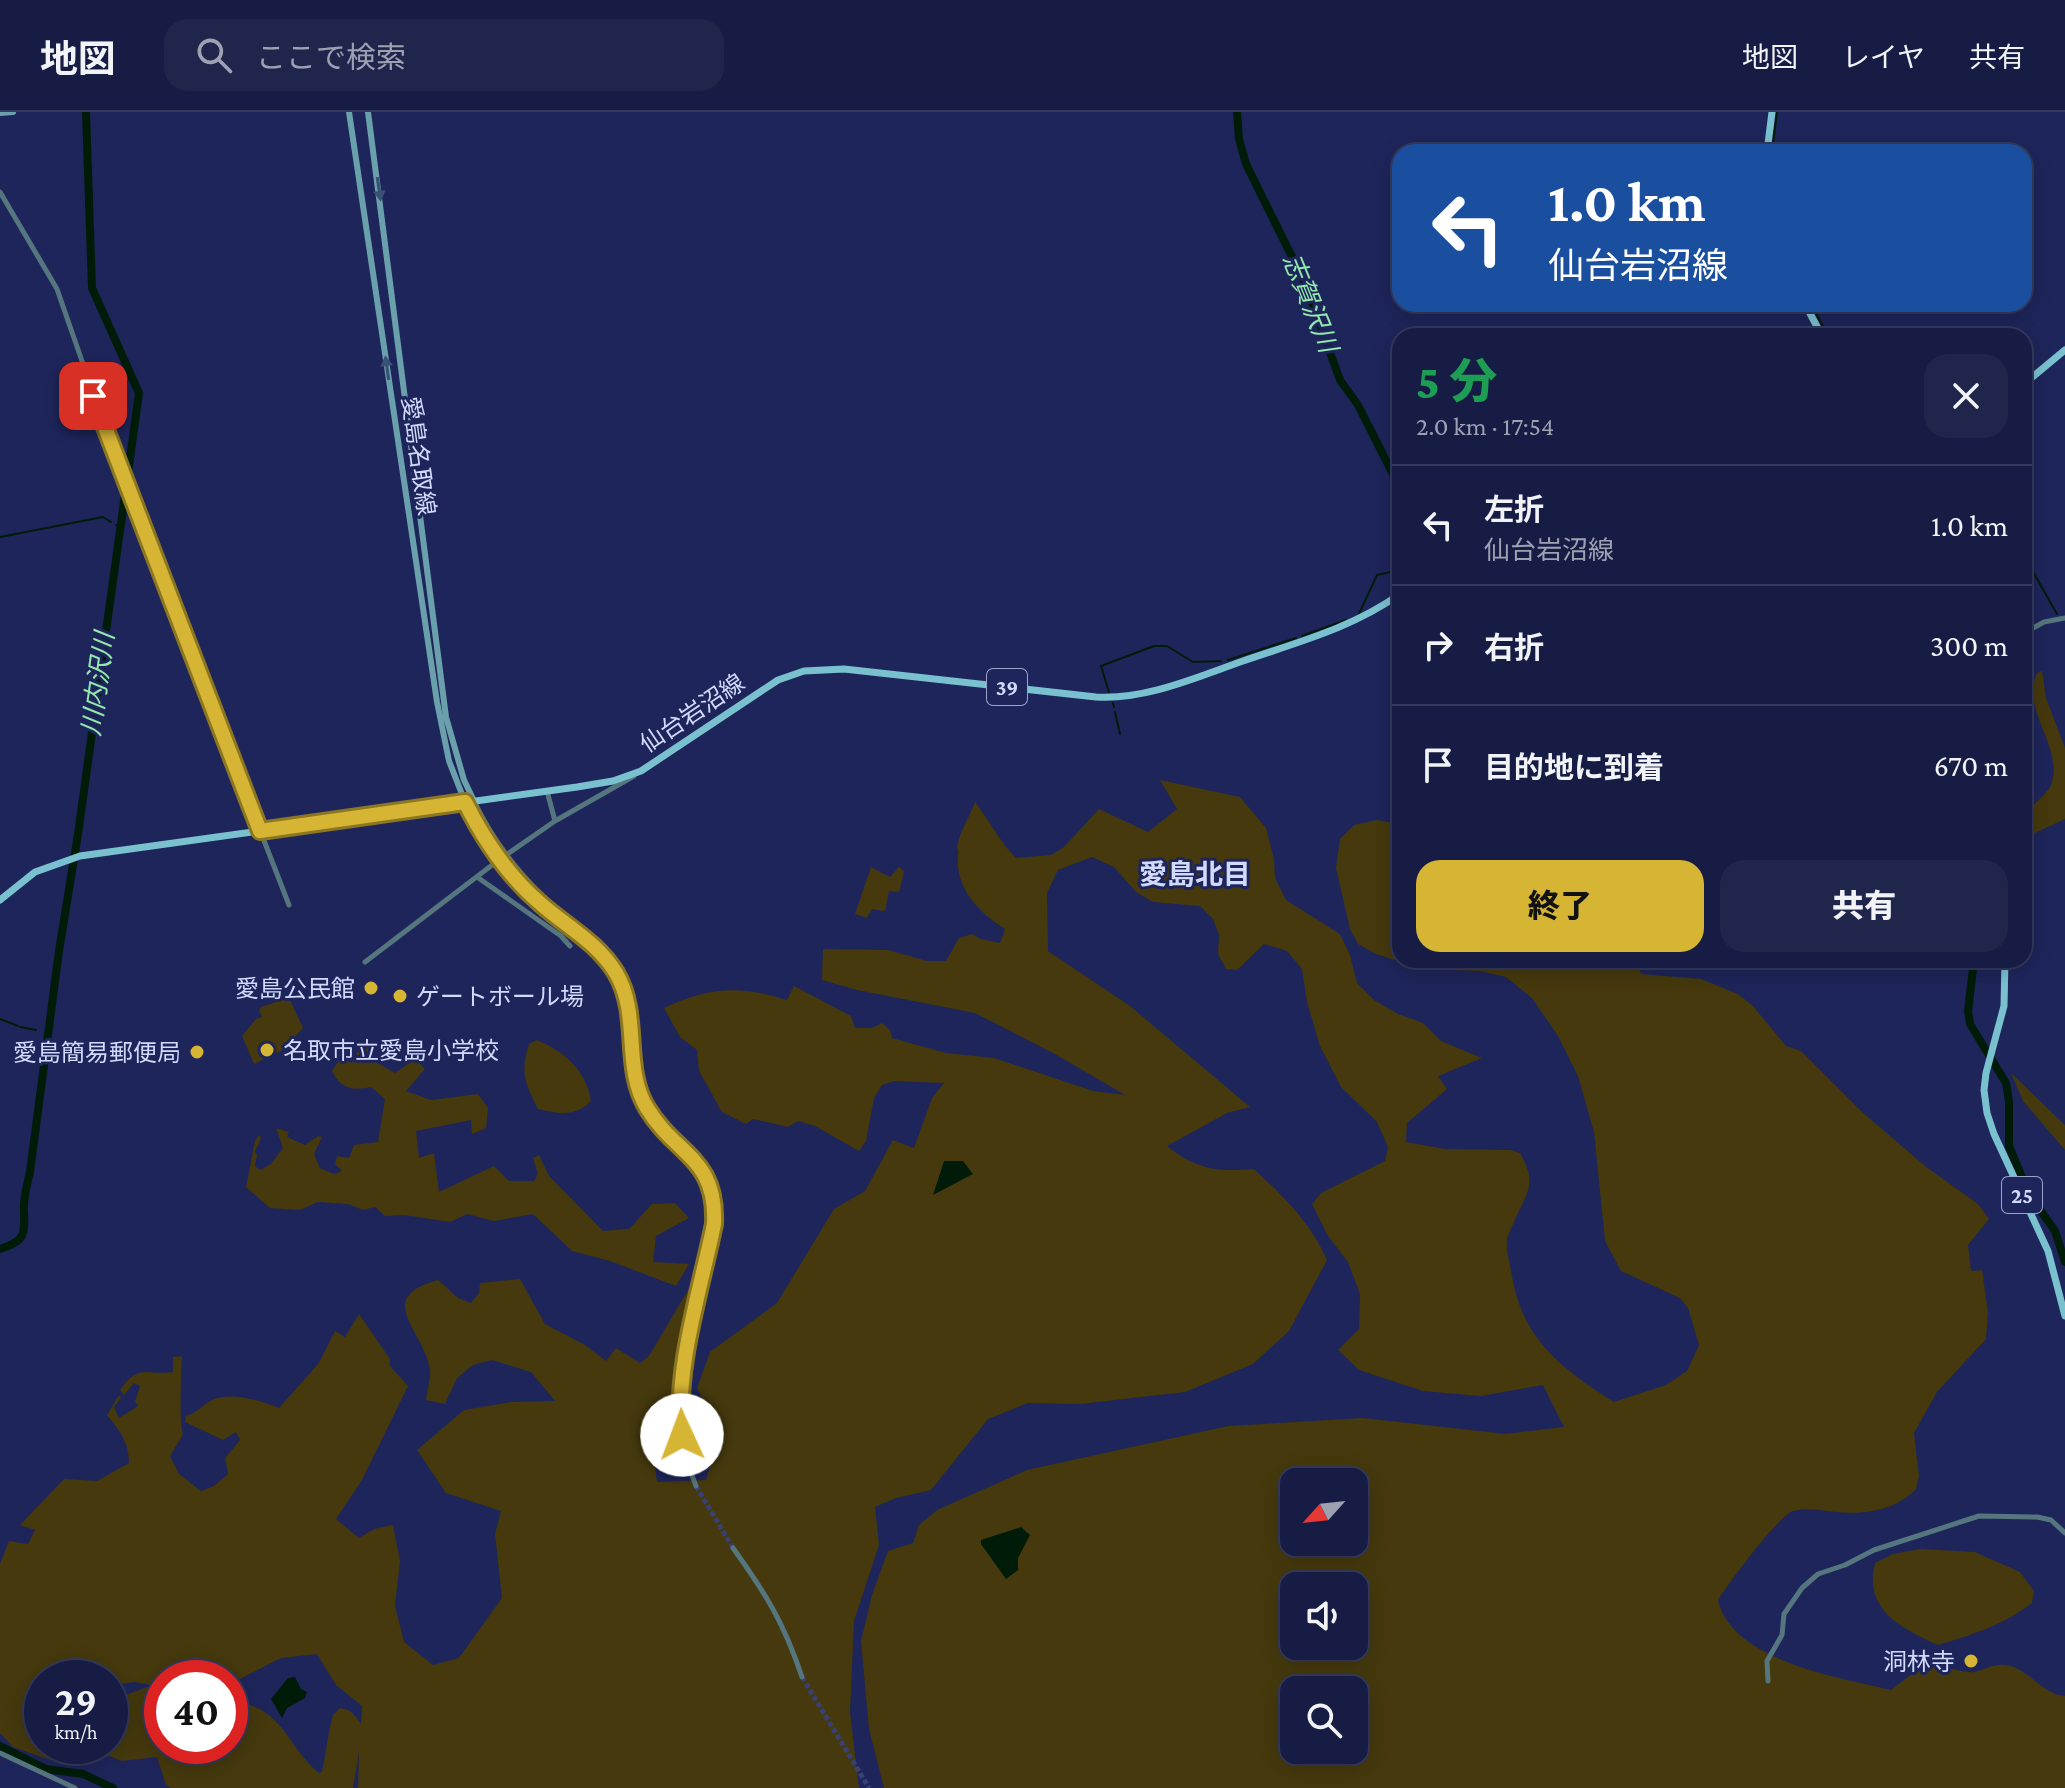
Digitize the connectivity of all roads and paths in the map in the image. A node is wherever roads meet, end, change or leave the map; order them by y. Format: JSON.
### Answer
{"nodes":[{"id":1,"x":13,"y":112,"type":"edge"},
{"id":2,"x":349,"y":112,"type":"edge"},
{"id":3,"x":368,"y":112,"type":"edge"},
{"id":4,"x":1772,"y":112,"type":"edge"},
{"id":5,"x":0,"y":113,"type":"edge"},
{"id":6,"x":1768,"y":144,"type":"edge"},
{"id":7,"x":0,"y":192,"type":"edge"},
{"id":8,"x":2065,"y":350,"type":"edge"},
{"id":9,"x":2032,"y":377,"type":"edge"},
{"id":10,"x":1392,"y":599,"type":"edge"},
{"id":11,"x":2065,"y":618,"type":"edge"},
{"id":12,"x":2032,"y":629,"type":"edge"},
{"id":13,"x":641,"y":771,"type":"junction"},
{"id":14,"x":547,"y":791,"type":"junction"},
{"id":15,"x":470,"y":802,"type":"junction"},
{"id":16,"x":555,"y":821,"type":"junction"},
{"id":17,"x":260,"y":831,"type":"junction"},
{"id":18,"x":503,"y":857,"type":"junction"},
{"id":19,"x":477,"y":877,"type":"junction"},
{"id":20,"x":0,"y":900,"type":"edge"},
{"id":21,"x":289,"y":905,"type":"dead end"},
{"id":22,"x":570,"y":946,"type":"dead end"},
{"id":23,"x":365,"y":962,"type":"dead end"},
{"id":24,"x":2005,"y":968,"type":"edge"},
{"id":25,"x":2065,"y":1316,"type":"edge"},
{"id":26,"x":696,"y":1486,"type":"tunnel mouth"},
{"id":27,"x":2065,"y":1533,"type":"edge"},
{"id":28,"x":733,"y":1548,"type":"tunnel mouth"},
{"id":29,"x":802,"y":1677,"type":"tunnel mouth"},
{"id":30,"x":1768,"y":1681,"type":"dead end"},
{"id":31,"x":0,"y":1753,"type":"edge"},
{"id":32,"x":75,"y":1788,"type":"edge"}],
"edges":[{"from":1,"to":5,"type":"main road"},
{"from":15,"to":2,"type":"main road","name":"愛島名取線","one_way":true},
{"from":3,"to":15,"type":"main road","name":"愛島名取線","one_way":true},
{"from":4,"to":6,"type":"main road"},
{"from":7,"to":17,"type":"street"},
{"from":8,"to":9,"type":"main road"},
{"from":10,"to":13,"type":"main road","name":"仙台岩沼線","number":"39"},
{"from":11,"to":12,"type":"street"},
{"from":13,"to":14,"type":"main road","name":"仙台岩沼線","number":"39"},
{"from":13,"to":16,"type":"street"},
{"from":14,"to":15,"type":"main road","name":"仙台岩沼線","number":"39"},
{"from":14,"to":16,"type":"street"},
{"from":15,"to":17,"type":"main road","name":"仙台岩沼線","number":"39"},
{"from":15,"to":18,"type":"street"},
{"from":16,"to":18,"type":"street"},
{"from":17,"to":20,"type":"main road","name":"仙台岩沼線","number":"39"},
{"from":17,"to":21,"type":"street"},
{"from":18,"to":19,"type":"street"},
{"from":18,"to":26,"type":"street"},
{"from":19,"to":22,"type":"street"},
{"from":19,"to":23,"type":"street"},
{"from":24,"to":25,"type":"main road","number":"25"},
{"from":27,"to":30,"type":"street"},
{"from":28,"to":29,"type":"street"},
{"from":31,"to":32,"type":"street"}]}
